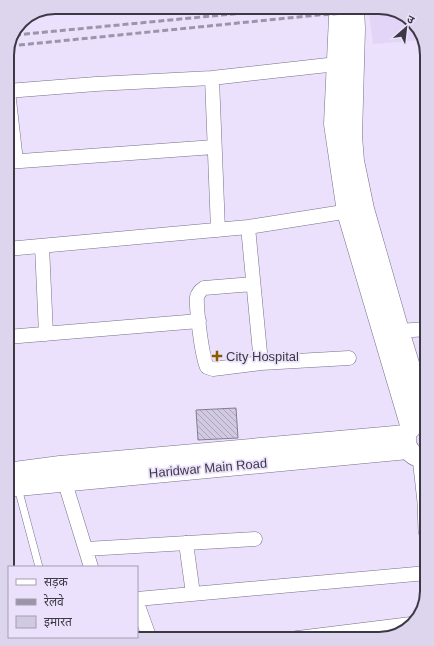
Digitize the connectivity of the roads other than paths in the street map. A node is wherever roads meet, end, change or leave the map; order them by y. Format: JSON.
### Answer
{"nodes":[{"id":1,"x":338,"y":14,"type":"edge"},
{"id":2,"x":354,"y":14,"type":"edge"},
{"id":3,"x":337,"y":64,"type":"junction"},
{"id":4,"x":212,"y":78,"type":"junction"},
{"id":5,"x":14,"y":91,"type":"edge"},
{"id":6,"x":214,"y":147,"type":"junction"},
{"id":7,"x":14,"y":162,"type":"edge"},
{"id":8,"x":356,"y":210,"type":"junction"},
{"id":9,"x":248,"y":227,"type":"junction"},
{"id":10,"x":218,"y":230,"type":"junction"},
{"id":11,"x":42,"y":246,"type":"junction"},
{"id":12,"x":14,"y":248,"type":"edge"},
{"id":13,"x":253,"y":284,"type":"junction"},
{"id":14,"x":199,"y":322,"type":"junction"},
{"id":15,"x":420,"y":330,"type":"edge"},
{"id":16,"x":399,"y":331,"type":"junction"},
{"id":17,"x":46,"y":334,"type":"junction"},
{"id":18,"x":14,"y":336,"type":"edge"},
{"id":19,"x":349,"y":358,"type":"dead end"},
{"id":20,"x":261,"y":363,"type":"junction"},
{"id":21,"x":418,"y":439,"type":"edge"},
{"id":22,"x":420,"y":455,"type":"edge"},
{"id":23,"x":63,"y":474,"type":"junction"},
{"id":24,"x":14,"y":480,"type":"edge"},
{"id":25,"x":14,"y":489,"type":"edge"},
{"id":26,"x":255,"y":539,"type":"dead end"},
{"id":27,"x":186,"y":543,"type":"junction"},
{"id":28,"x":86,"y":549,"type":"junction"},
{"id":29,"x":40,"y":566,"type":"edge"},
{"id":30,"x":91,"y":566,"type":"edge"},
{"id":31,"x":420,"y":574,"type":"edge"},
{"id":32,"x":193,"y":594,"type":"junction"},
{"id":33,"x":138,"y":599,"type":"edge"},
{"id":34,"x":138,"y":606,"type":"edge"},
{"id":35,"x":403,"y":625,"type":"edge"},
{"id":36,"x":147,"y":632,"type":"edge"},
{"id":37,"x":346,"y":632,"type":"edge"}],
"edges":[{"from":1,"to":3,"type":"main road"},
{"from":2,"to":8,"type":"main road"},
{"from":3,"to":4,"type":"street"},
{"from":3,"to":8,"type":"main road"},
{"from":4,"to":5,"type":"street"},
{"from":4,"to":6,"type":"street"},
{"from":6,"to":7,"type":"street"},
{"from":6,"to":10,"type":"street"},
{"from":8,"to":9,"type":"street"},
{"from":8,"to":16,"type":"main road"},
{"from":8,"to":21,"type":"main road"},
{"from":9,"to":10,"type":"street"},
{"from":9,"to":13,"type":"street"},
{"from":10,"to":11,"type":"street"},
{"from":11,"to":12,"type":"street"},
{"from":11,"to":17,"type":"street"},
{"from":13,"to":14,"type":"street"},
{"from":13,"to":20,"type":"street"},
{"from":14,"to":17,"type":"street"},
{"from":14,"to":20,"type":"street"},
{"from":15,"to":16,"type":"street"},
{"from":16,"to":21,"type":"main road"},
{"from":17,"to":18,"type":"street"},
{"from":19,"to":20,"type":"street"},
{"from":21,"to":22,"type":"street"},
{"from":21,"to":23,"type":"main road","name":"Haridwar Main Road"},
{"from":23,"to":24,"type":"main road","name":"Haridwar Main Road"},
{"from":23,"to":28,"type":"street"},
{"from":25,"to":29,"type":"lane"},
{"from":26,"to":27,"type":"street"},
{"from":27,"to":28,"type":"street"},
{"from":27,"to":32,"type":"street"},
{"from":28,"to":30,"type":"street"},
{"from":31,"to":32,"type":"street"},
{"from":32,"to":33,"type":"street"},
{"from":34,"to":36,"type":"street"},
{"from":35,"to":37,"type":"street"}]}
